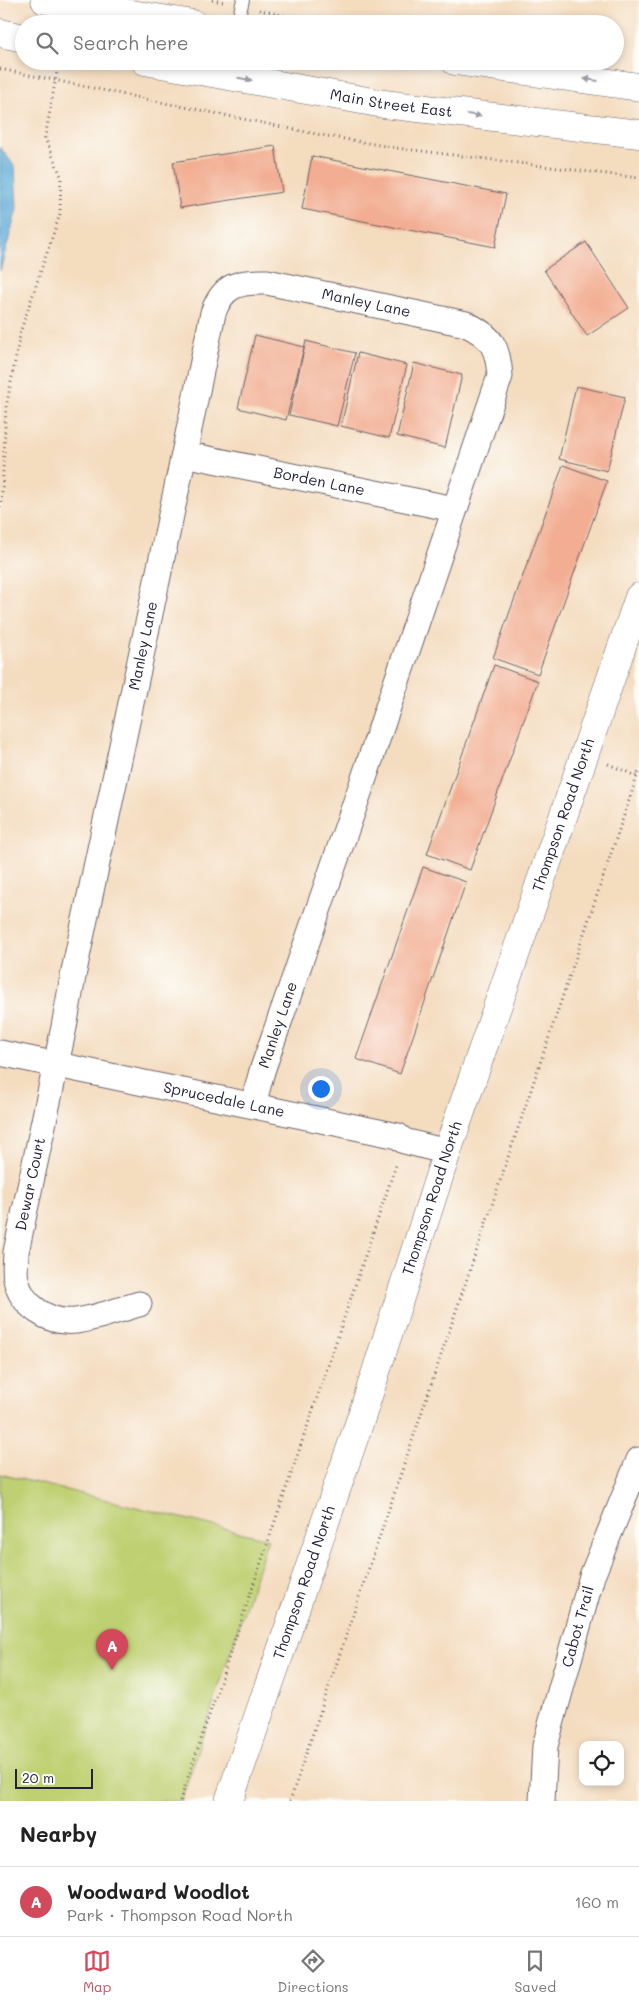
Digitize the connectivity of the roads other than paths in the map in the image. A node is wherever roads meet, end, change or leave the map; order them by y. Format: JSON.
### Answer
{"nodes":[{"id":1,"x":45,"y":0,"type":"edge"},
{"id":2,"x":138,"y":15,"type":"edge"},
{"id":3,"x":0,"y":33,"type":"edge"},
{"id":4,"x":15,"y":36,"type":"edge"},
{"id":5,"x":195,"y":70,"type":"edge"},
{"id":6,"x":519,"y":70,"type":"edge"},
{"id":7,"x":639,"y":87,"type":"edge"},
{"id":8,"x":639,"y":134,"type":"edge"},
{"id":9,"x":184,"y":454,"type":"junction"},
{"id":10,"x":454,"y":509,"type":"junction"},
{"id":11,"x":638,"y":601,"type":"edge"},
{"id":12,"x":0,"y":1053,"type":"edge"},
{"id":13,"x":56,"y":1064,"type":"junction"},
{"id":14,"x":253,"y":1105,"type":"junction"},
{"id":15,"x":447,"y":1152,"type":"junction"},
{"id":16,"x":139,"y":1304,"type":"dead end"},
{"id":17,"x":639,"y":1460,"type":"edge"},
{"id":18,"x":633,"y":1494,"type":"edge"},
{"id":19,"x":230,"y":1801,"type":"edge"},
{"id":20,"x":542,"y":1801,"type":"edge"}],
"edges":[{"from":1,"to":2,"type":"main road"},
{"from":3,"to":4,"type":"main road"},
{"from":5,"to":8,"type":"main road","name":"Main Street East","one_way":true},
{"from":7,"to":6,"type":"main road","one_way":true},
{"from":9,"to":10,"type":"street","name":"Borden Lane"},
{"from":9,"to":10,"type":"street","name":"Manley Lane"},
{"from":9,"to":13,"type":"street","name":"Manley Lane"},
{"from":10,"to":14,"type":"street","name":"Manley Lane"},
{"from":11,"to":15,"type":"main road","name":"Thompson Road North"},
{"from":12,"to":13,"type":"street","name":"Sprucedale Lane"},
{"from":13,"to":14,"type":"street","name":"Sprucedale Lane"},
{"from":13,"to":16,"type":"street","name":"Dewar Court"},
{"from":14,"to":15,"type":"street","name":"Sprucedale Lane"},
{"from":15,"to":19,"type":"main road","name":"Thompson Road North"},
{"from":17,"to":18,"type":"street","name":"Cabot Trail"},
{"from":18,"to":20,"type":"street","name":"Cabot Trail"}]}
